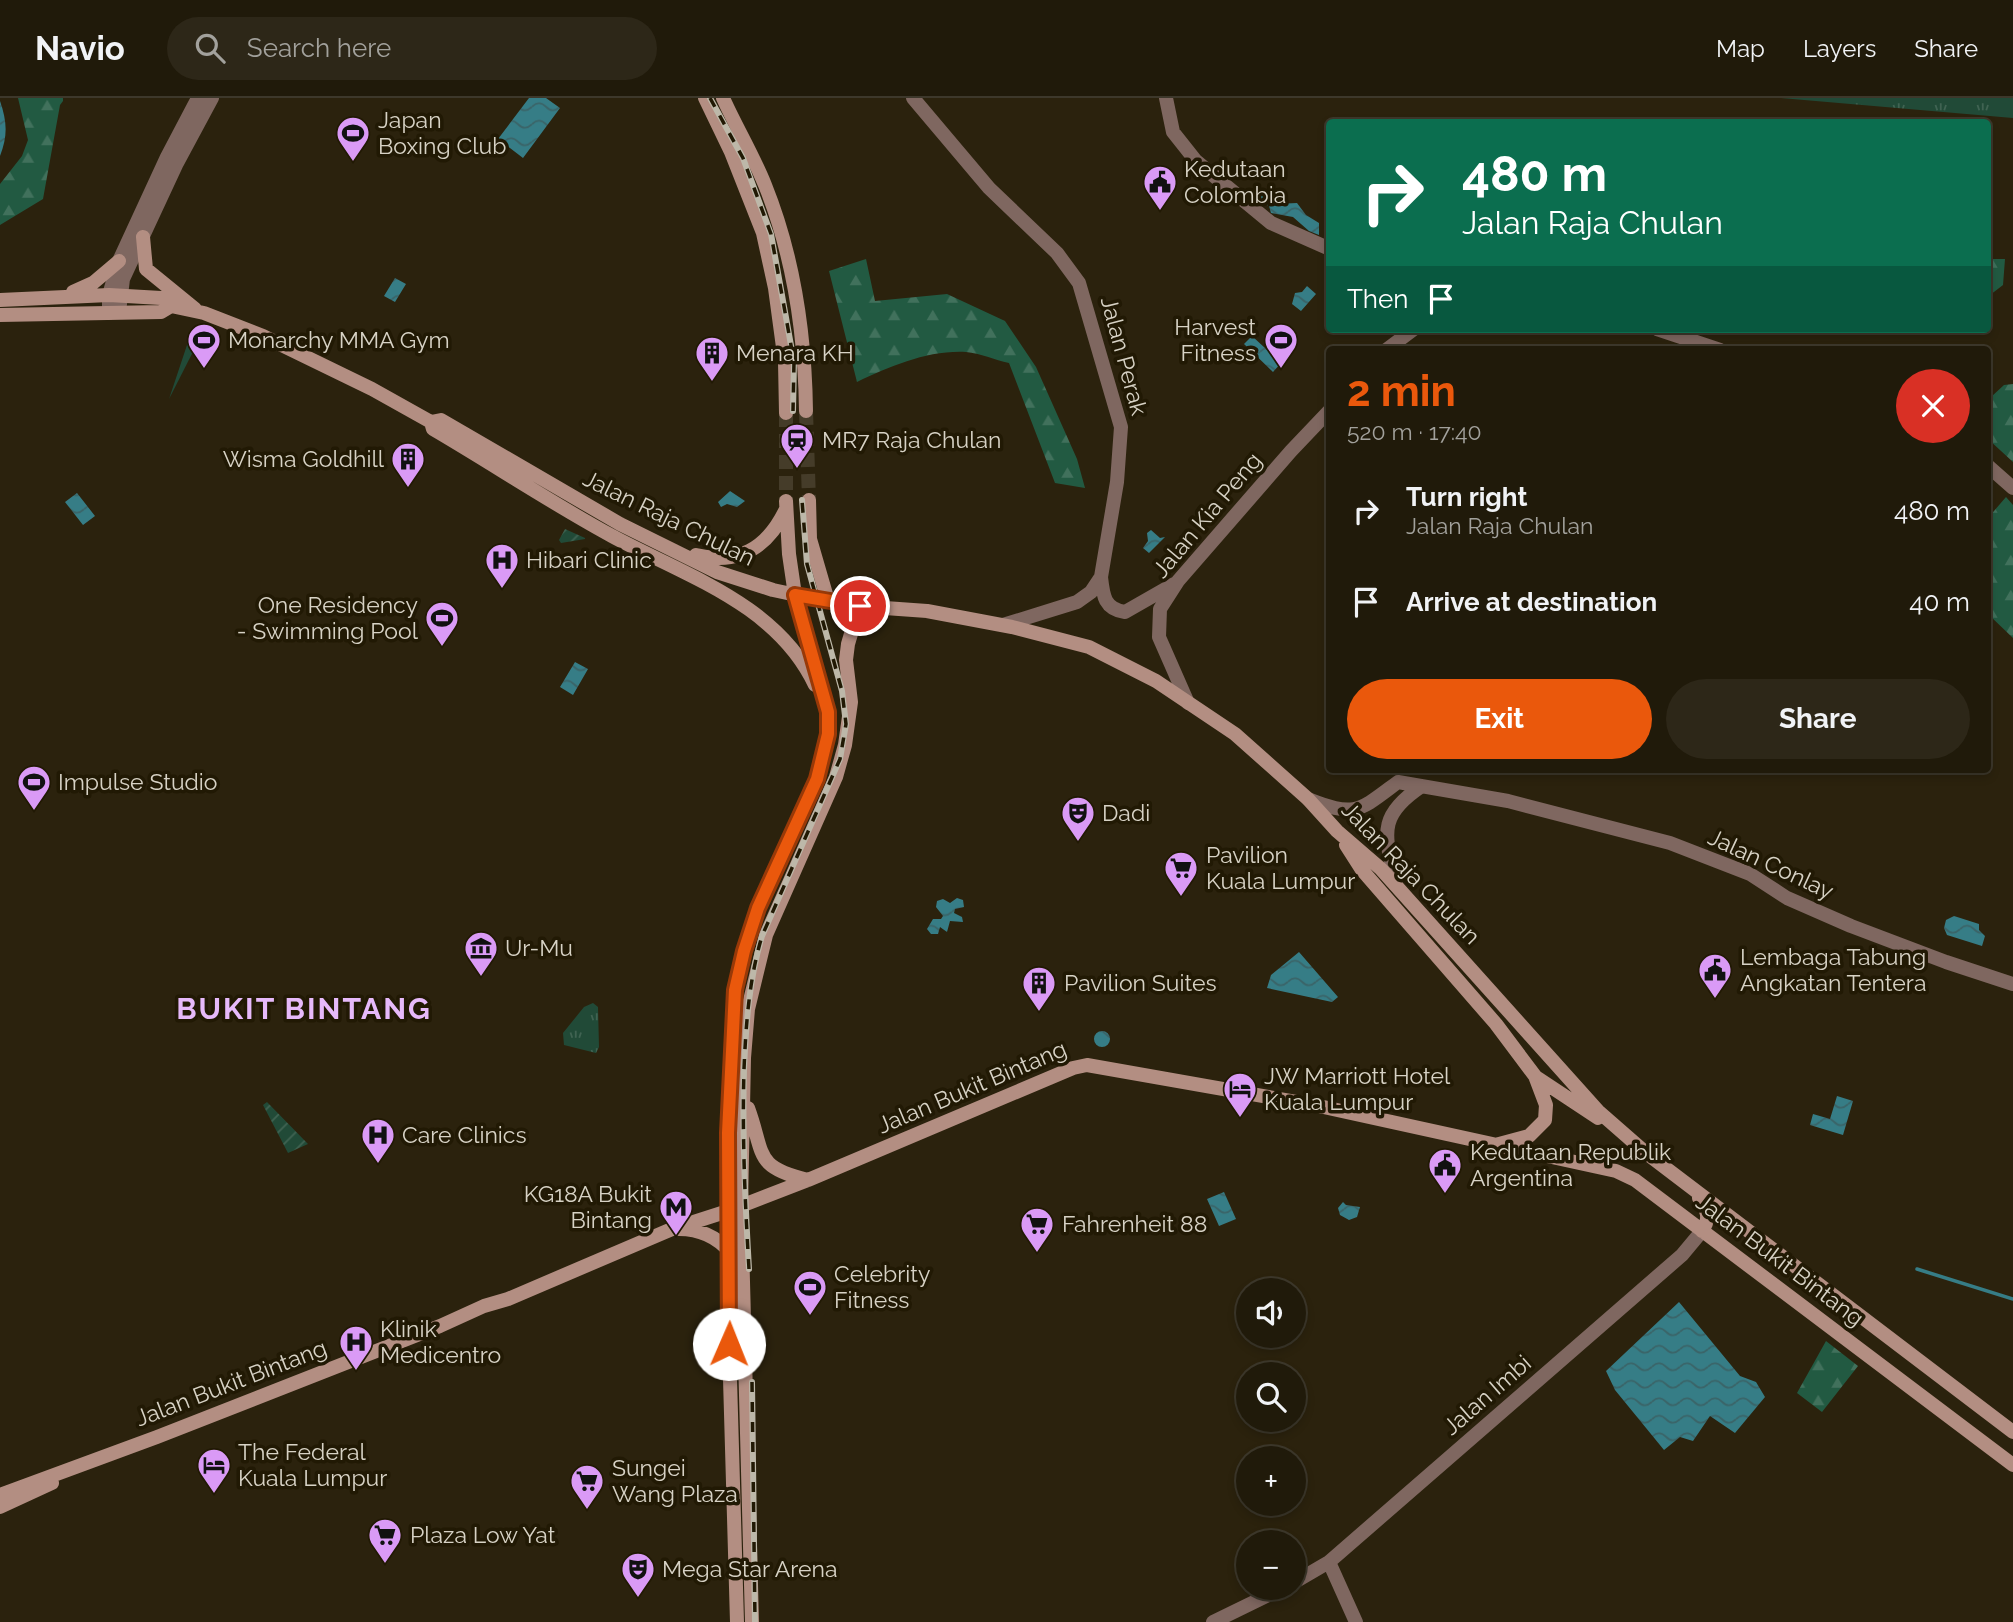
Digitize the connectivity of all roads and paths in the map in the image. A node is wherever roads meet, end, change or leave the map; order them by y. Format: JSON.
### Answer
{"nodes":[{"id":1,"x":198,"y":98,"type":"edge"},
{"id":2,"x":212,"y":98,"type":"edge"},
{"id":3,"x":705,"y":98,"type":"edge"},
{"id":4,"x":723,"y":98,"type":"edge"},
{"id":5,"x":913,"y":98,"type":"edge"},
{"id":6,"x":1166,"y":98,"type":"edge"},
{"id":7,"x":143,"y":237,"type":"junction"},
{"id":8,"x":1326,"y":247,"type":"edge"},
{"id":9,"x":119,"y":261,"type":"junction"},
{"id":10,"x":114,"y":295,"type":"junction"},
{"id":11,"x":58,"y":296,"type":"junction"},
{"id":12,"x":0,"y":300,"type":"edge"},
{"id":13,"x":171,"y":306,"type":"junction"},
{"id":14,"x":198,"y":311,"type":"junction"},
{"id":15,"x":114,"y":312,"type":"junction"},
{"id":16,"x":0,"y":314,"type":"edge"},
{"id":17,"x":1408,"y":333,"type":"edge"},
{"id":18,"x":1669,"y":333,"type":"edge"},
{"id":19,"x":1390,"y":346,"type":"edge"},
{"id":20,"x":1708,"y":346,"type":"edge"},
{"id":21,"x":806,"y":411,"type":"tunnel mouth"},
{"id":22,"x":786,"y":413,"type":"tunnel mouth"},
{"id":23,"x":1326,"y":414,"type":"edge"},
{"id":24,"x":431,"y":422,"type":"junction"},
{"id":25,"x":1991,"y":469,"type":"edge"},
{"id":26,"x":2013,"y":488,"type":"edge"},
{"id":27,"x":809,"y":500,"type":"tunnel mouth"},
{"id":28,"x":664,"y":546,"type":"junction"},
{"id":29,"x":1101,"y":577,"type":"junction"},
{"id":30,"x":1178,"y":581,"type":"junction"},
{"id":31,"x":795,"y":595,"type":"junction"},
{"id":32,"x":828,"y":601,"type":"junction"},
{"id":33,"x":877,"y":607,"type":"junction"},
{"id":34,"x":1003,"y":625,"type":"junction"},
{"id":35,"x":1188,"y":703,"type":"junction"},
{"id":36,"x":828,"y":712,"type":"junction"},
{"id":37,"x":1422,"y":786,"type":"junction"},
{"id":38,"x":1308,"y":799,"type":"junction"},
{"id":39,"x":1337,"y":831,"type":"junction"},
{"id":40,"x":1396,"y":885,"type":"junction"},
{"id":41,"x":2013,"y":984,"type":"edge"},
{"id":42,"x":1535,"y":1076,"type":"junction"},
{"id":43,"x":744,"y":1098,"type":"junction"},
{"id":44,"x":1598,"y":1111,"type":"joint"},
{"id":45,"x":1623,"y":1133,"type":"junction"},
{"id":46,"x":1494,"y":1145,"type":"junction"},
{"id":47,"x":808,"y":1180,"type":"junction"},
{"id":48,"x":1695,"y":1190,"type":"junction"},
{"id":49,"x":734,"y":1208,"type":"junction"},
{"id":50,"x":672,"y":1229,"type":"junction"},
{"id":51,"x":1702,"y":1231,"type":"junction"},
{"id":52,"x":730,"y":1252,"type":"junction"},
{"id":53,"x":2013,"y":1432,"type":"edge"},
{"id":54,"x":2013,"y":1465,"type":"edge"},
{"id":55,"x":69,"y":1469,"type":"junction"},
{"id":56,"x":0,"y":1495,"type":"edge"},
{"id":57,"x":0,"y":1507,"type":"edge"},
{"id":58,"x":1329,"y":1562,"type":"junction"},
{"id":59,"x":1306,"y":1575,"type":"edge"},
{"id":60,"x":1258,"y":1600,"type":"edge"},
{"id":61,"x":737,"y":1622,"type":"edge"},
{"id":62,"x":752,"y":1622,"type":"edge"},
{"id":63,"x":1213,"y":1622,"type":"edge"},
{"id":64,"x":1356,"y":1622,"type":"edge"}],
"edges":[{"from":1,"to":9,"type":"street"},
{"from":2,"to":7,"type":"street"},
{"from":3,"to":22,"type":"main road"},
{"from":4,"to":21,"type":"main road"},
{"from":5,"to":29,"type":"street","name":"Jalan Perak"},
{"from":6,"to":8,"type":"street"},
{"from":7,"to":10,"type":"street"},
{"from":7,"to":14,"type":"main road"},
{"from":9,"to":10,"type":"street"},
{"from":9,"to":11,"type":"main road"},
{"from":10,"to":11,"type":"main road","name":"Jalan Raja Chulan"},
{"from":10,"to":13,"type":"main road","name":"Jalan Raja Chulan"},
{"from":10,"to":15,"type":"street"},
{"from":11,"to":12,"type":"main road","name":"Jalan Raja Chulan"},
{"from":13,"to":14,"type":"main road","name":"Jalan Raja Chulan"},
{"from":13,"to":15,"type":"main road","name":"Jalan Raja Chulan"},
{"from":14,"to":24,"type":"main road","name":"Jalan Raja Chulan"},
{"from":15,"to":16,"type":"main road","name":"Jalan Raja Chulan"},
{"from":17,"to":19,"type":"street"},
{"from":18,"to":20,"type":"street"},
{"from":23,"to":30,"type":"street","name":"Jalan Kia Peng"},
{"from":24,"to":28,"type":"main road","name":"Jalan Raja Chulan"},
{"from":24,"to":36,"type":"main road","name":"Jalan Raja Chulan"},
{"from":25,"to":26,"type":"street"},
{"from":27,"to":32,"type":"main road"},
{"from":28,"to":31,"type":"main road","name":"Jalan Raja Chulan"},
{"from":28,"to":31,"type":"main road"},
{"from":29,"to":30,"type":"street"},
{"from":29,"to":34,"type":"street"},
{"from":30,"to":35,"type":"street","name":"Jalan Kia Peng"},
{"from":31,"to":32,"type":"main road","name":"Jalan Raja Chulan"},
{"from":31,"to":36,"type":"main road"},
{"from":32,"to":33,"type":"main road","name":"Jalan Raja Chulan"},
{"from":33,"to":34,"type":"main road","name":"Jalan Raja Chulan"},
{"from":33,"to":43,"type":"main road"},
{"from":34,"to":35,"type":"main road","name":"Jalan Raja Chulan"},
{"from":35,"to":38,"type":"main road","name":"Jalan Raja Chulan"},
{"from":36,"to":49,"type":"main road"},
{"from":37,"to":38,"type":"street","name":"Jalan Conlay"},
{"from":37,"to":40,"type":"street"},
{"from":37,"to":41,"type":"street","name":"Jalan Conlay"},
{"from":38,"to":39,"type":"main road","name":"Jalan Raja Chulan"},
{"from":39,"to":40,"type":"main road","name":"Jalan Raja Chulan"},
{"from":39,"to":42,"type":"main road"},
{"from":40,"to":44,"type":"main road","name":"Jalan Raja Chulan"},
{"from":42,"to":45,"type":"main road"},
{"from":42,"to":46,"type":"main road"},
{"from":43,"to":47,"type":"main road"},
{"from":43,"to":49,"type":"main road"},
{"from":44,"to":45,"type":"main road","name":"Jalan Bukit Bintang"},
{"from":45,"to":48,"type":"main road","name":"Jalan Bukit Bintang"},
{"from":46,"to":47,"type":"main road","name":"Jalan Bukit Bintang"},
{"from":46,"to":51,"type":"main road","name":"Jalan Bukit Bintang"},
{"from":47,"to":49,"type":"main road","name":"Jalan Bukit Bintang"},
{"from":48,"to":51,"type":"main road"},
{"from":48,"to":53,"type":"main road","name":"Jalan Bukit Bintang"},
{"from":49,"to":50,"type":"main road","name":"Jalan Bukit Bintang"},
{"from":49,"to":52,"type":"main road"},
{"from":49,"to":62,"type":"main road"},
{"from":50,"to":52,"type":"main road"},
{"from":50,"to":55,"type":"main road","name":"Jalan Bukit Bintang"},
{"from":51,"to":54,"type":"main road","name":"Jalan Bukit Bintang"},
{"from":51,"to":58,"type":"street","name":"Jalan Imbi"},
{"from":52,"to":61,"type":"main road"},
{"from":55,"to":56,"type":"main road"},
{"from":55,"to":57,"type":"main road"},
{"from":58,"to":59,"type":"street","name":"Jalan Imbi"},
{"from":58,"to":64,"type":"street"},
{"from":60,"to":63,"type":"street"}]}
